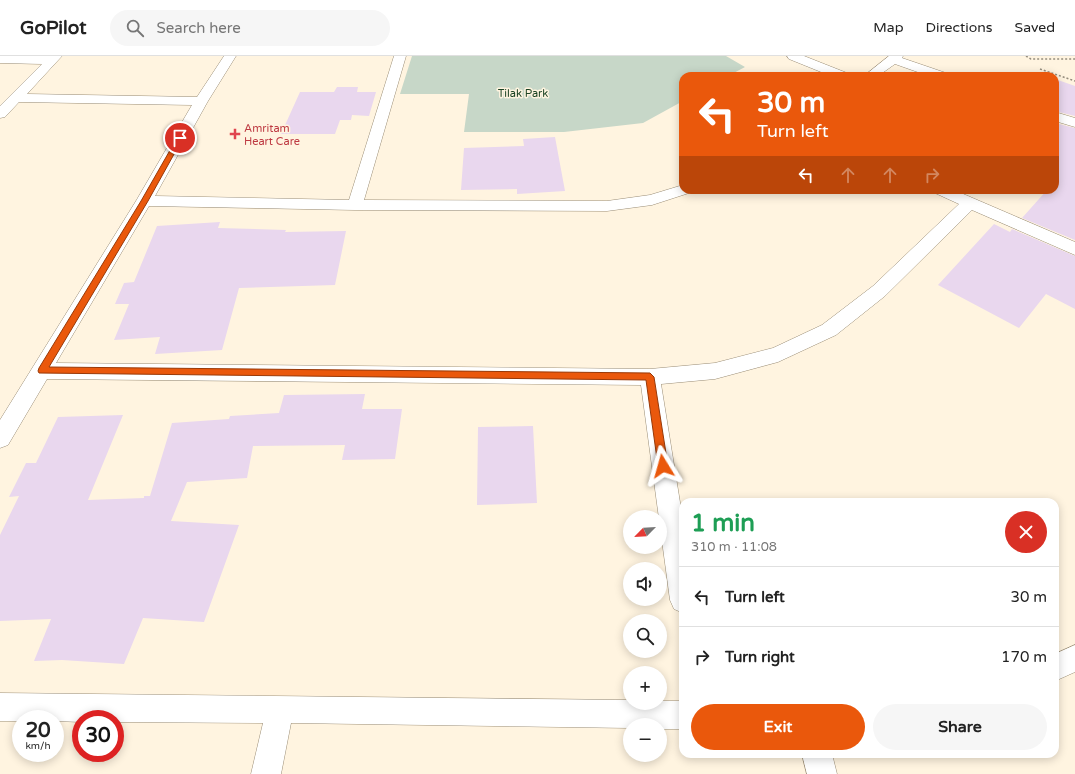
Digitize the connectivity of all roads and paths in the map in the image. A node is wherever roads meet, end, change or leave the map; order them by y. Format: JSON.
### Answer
{"nodes":[{"id":1,"x":230,"y":56,"type":"edge"},
{"id":2,"x":400,"y":56,"type":"edge"},
{"id":3,"x":793,"y":56,"type":"edge"},
{"id":4,"x":1026,"y":56,"type":"edge"},
{"id":5,"x":54,"y":58,"type":"edge"},
{"id":6,"x":895,"y":58,"type":"edge"},
{"id":7,"x":1075,"y":59,"type":"edge"},
{"id":8,"x":0,"y":60,"type":"edge"},
{"id":9,"x":1040,"y":69,"type":"dead end"},
{"id":10,"x":832,"y":72,"type":"edge"},
{"id":11,"x":876,"y":72,"type":"edge"},
{"id":12,"x":931,"y":72,"type":"edge"},
{"id":13,"x":1049,"y":72,"type":"edge"},
{"id":14,"x":1059,"y":76,"type":"edge"},
{"id":15,"x":1075,"y":81,"type":"edge"},
{"id":16,"x":15,"y":98,"type":"junction"},
{"id":17,"x":201,"y":101,"type":"junction"},
{"id":18,"x":0,"y":114,"type":"edge"},
{"id":19,"x":1059,"y":117,"type":"edge"},
{"id":20,"x":1075,"y":123,"type":"edge"},
{"id":21,"x":679,"y":191,"type":"edge"},
{"id":22,"x":950,"y":194,"type":"edge"},
{"id":23,"x":144,"y":201,"type":"junction"},
{"id":24,"x":969,"y":202,"type":"junction"},
{"id":25,"x":355,"y":205,"type":"junction"},
{"id":26,"x":1075,"y":249,"type":"edge"},
{"id":27,"x":42,"y":371,"type":"junction"},
{"id":28,"x":650,"y":377,"type":"junction"},
{"id":29,"x":0,"y":439,"type":"edge"},
{"id":30,"x":679,"y":573,"type":"edge"},
{"id":31,"x":1075,"y":658,"type":"edge"},
{"id":32,"x":1059,"y":666,"type":"edge"},
{"id":33,"x":0,"y":707,"type":"edge"},
{"id":34,"x":280,"y":709,"type":"junction"},
{"id":35,"x":679,"y":715,"type":"edge"},
{"id":36,"x":818,"y":758,"type":"edge"},
{"id":37,"x":266,"y":774,"type":"edge"},
{"id":38,"x":822,"y":774,"type":"edge"}],
"edges":[{"from":1,"to":17,"type":"street"},
{"from":2,"to":25,"type":"street"},
{"from":3,"to":10,"type":"street"},
{"from":4,"to":7,"type":"path"},
{"from":5,"to":8,"type":"street"},
{"from":5,"to":16,"type":"street"},
{"from":6,"to":11,"type":"street"},
{"from":6,"to":12,"type":"street"},
{"from":9,"to":13,"type":"path"},
{"from":14,"to":15,"type":"path"},
{"from":16,"to":17,"type":"street"},
{"from":16,"to":18,"type":"street"},
{"from":17,"to":23,"type":"street"},
{"from":19,"to":20,"type":"street"},
{"from":21,"to":25,"type":"street"},
{"from":22,"to":24,"type":"street"},
{"from":23,"to":25,"type":"street"},
{"from":23,"to":27,"type":"street"},
{"from":24,"to":26,"type":"street"},
{"from":24,"to":28,"type":"street"},
{"from":27,"to":28,"type":"street"},
{"from":27,"to":29,"type":"street"},
{"from":28,"to":30,"type":"street"},
{"from":31,"to":32,"type":"street"},
{"from":33,"to":34,"type":"street"},
{"from":34,"to":35,"type":"street"},
{"from":34,"to":37,"type":"street"},
{"from":36,"to":38,"type":"street"}]}
